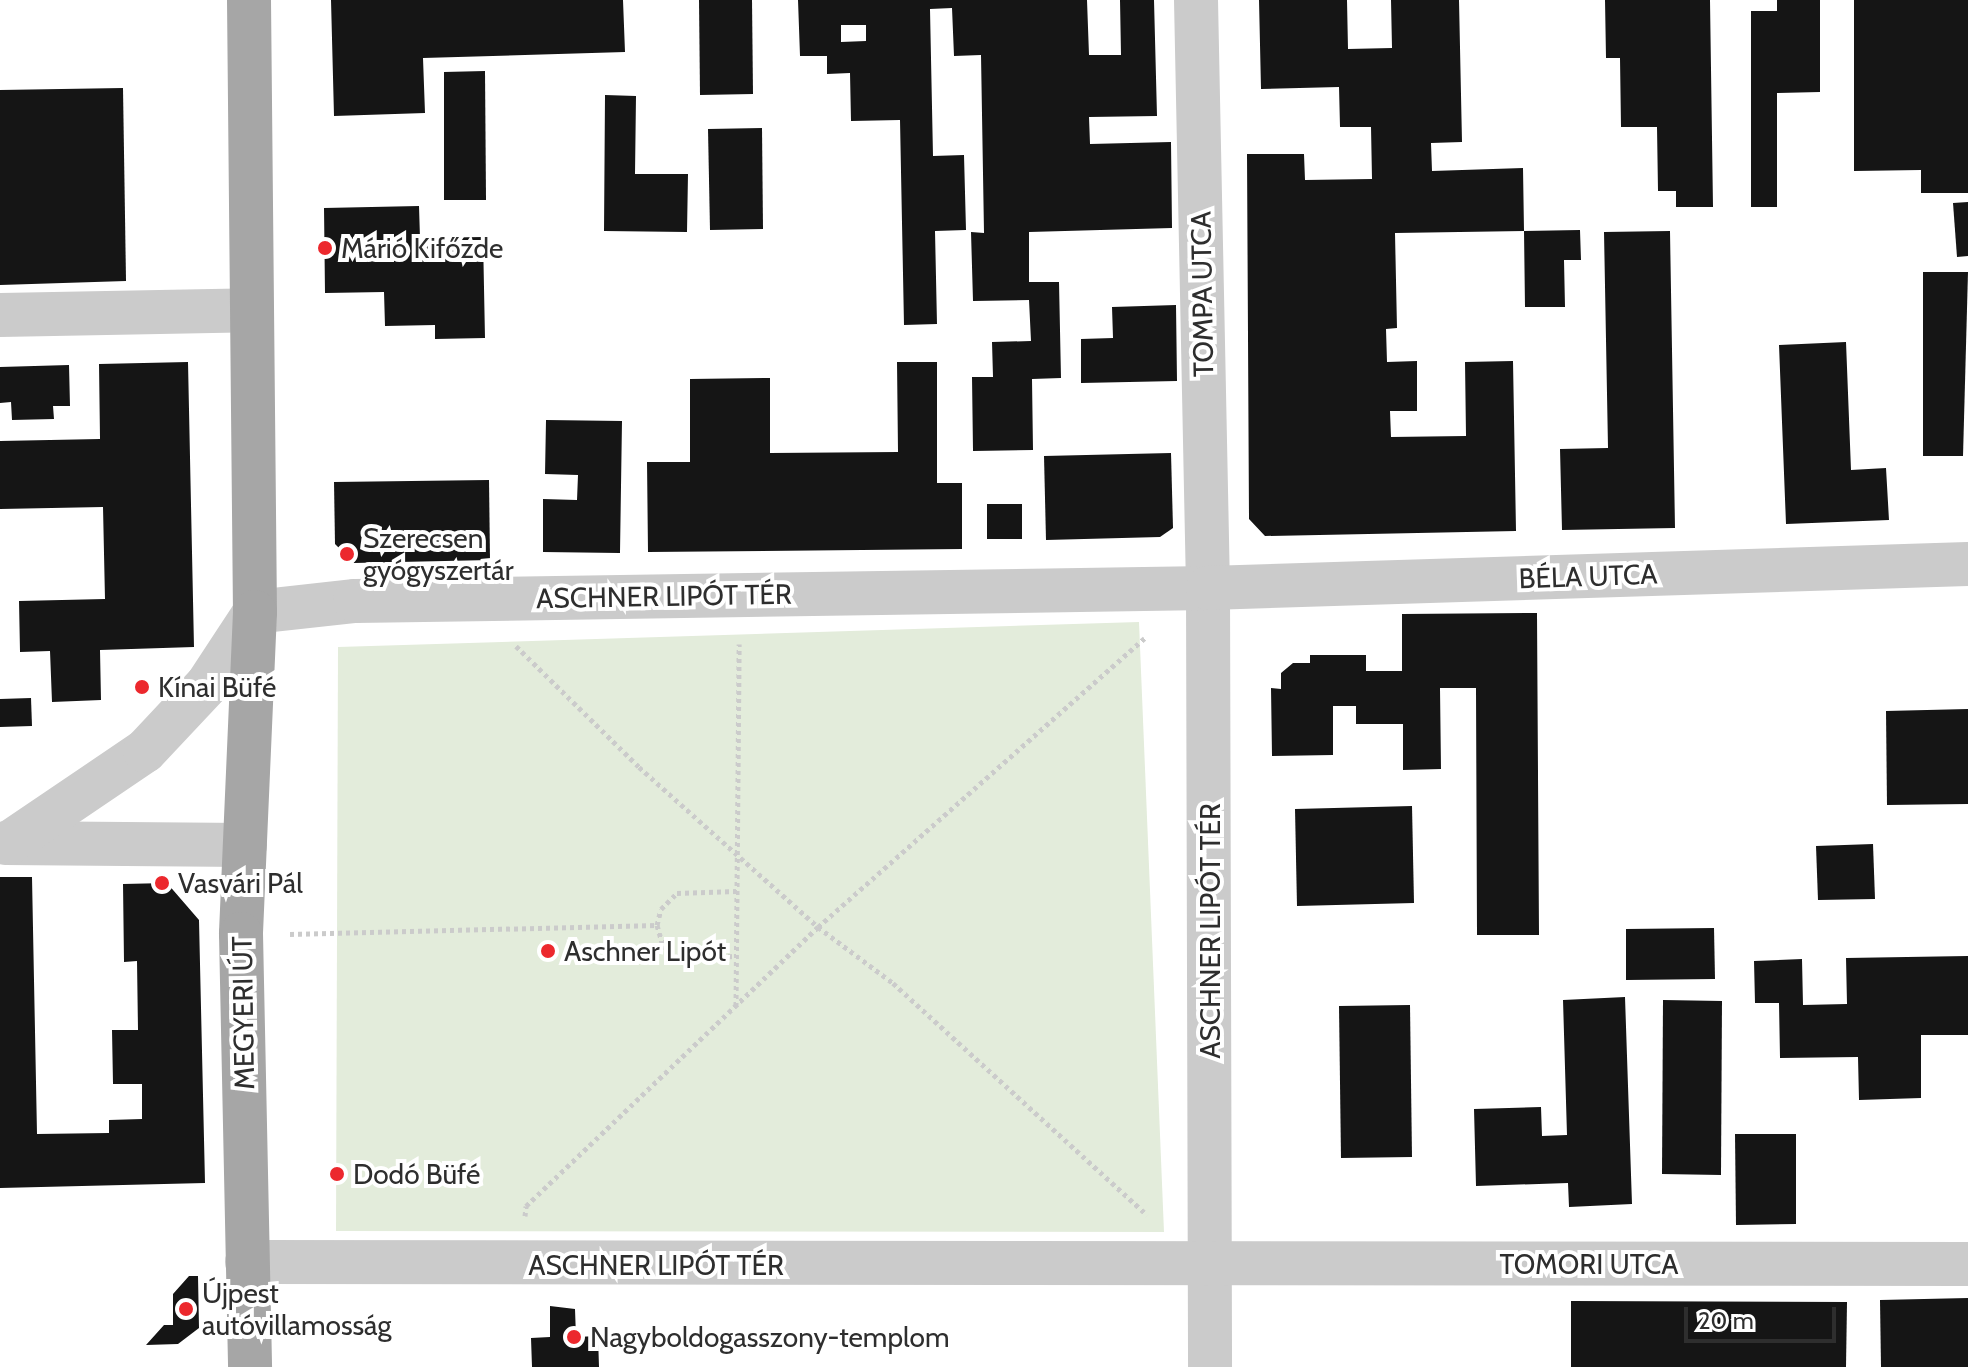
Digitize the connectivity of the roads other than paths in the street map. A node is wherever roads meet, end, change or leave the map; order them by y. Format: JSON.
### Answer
{"nodes":[{"id":1,"x":249,"y":0,"type":"edge"},
{"id":2,"x":1196,"y":0,"type":"edge"},
{"id":3,"x":252,"y":310,"type":"junction"},
{"id":4,"x":0,"y":315,"type":"edge"},
{"id":5,"x":1968,"y":564,"type":"edge"},
{"id":6,"x":1208,"y":588,"type":"junction"},
{"id":7,"x":255,"y":612,"type":"junction"},
{"id":8,"x":4,"y":843,"type":"edge"},
{"id":9,"x":245,"y":845,"type":"junction"},
{"id":10,"x":247,"y":1262,"type":"junction"},
{"id":11,"x":1968,"y":1264,"type":"edge"},
{"id":12,"x":1211,"y":1265,"type":"junction"},
{"id":13,"x":250,"y":1367,"type":"edge"},
{"id":14,"x":1210,"y":1367,"type":"edge"}],
"edges":[{"from":1,"to":3,"type":"main road","name":"MEGYERI ÚT"},
{"from":2,"to":6,"type":"street","name":"TOMPA UTCA"},
{"from":3,"to":4,"type":"street"},
{"from":3,"to":7,"type":"main road","name":"MEGYERI ÚT"},
{"from":5,"to":6,"type":"street","name":"BÉLA UTCA"},
{"from":6,"to":7,"type":"street","name":"ASCHNER LIPÓT TÉR"},
{"from":6,"to":12,"type":"street","name":"ASCHNER LIPÓT TÉR"},
{"from":7,"to":8,"type":"street"},
{"from":7,"to":9,"type":"main road","name":"MEGYERI ÚT"},
{"from":8,"to":9,"type":"street"},
{"from":9,"to":10,"type":"main road","name":"MEGYERI ÚT"},
{"from":10,"to":12,"type":"street","name":"ASCHNER LIPÓT TÉR"},
{"from":10,"to":13,"type":"main road","name":"MEGYERI ÚT"},
{"from":11,"to":12,"type":"street","name":"TOMORI UTCA"},
{"from":12,"to":14,"type":"street"}]}
